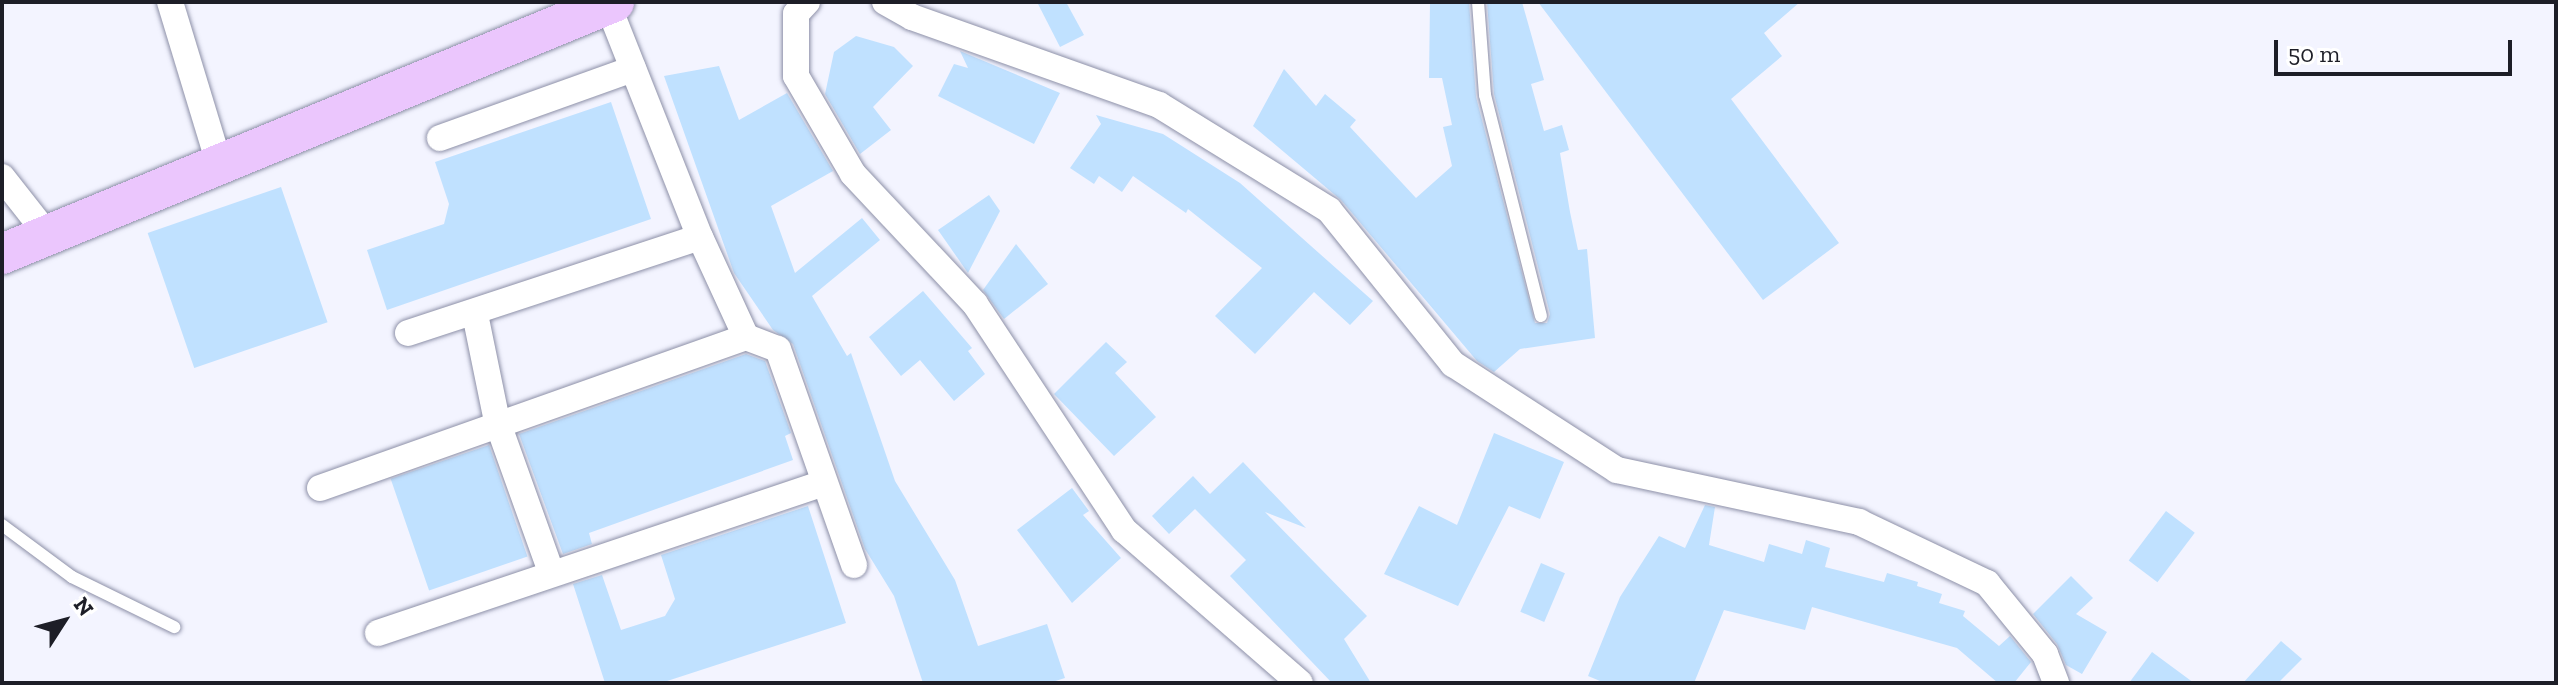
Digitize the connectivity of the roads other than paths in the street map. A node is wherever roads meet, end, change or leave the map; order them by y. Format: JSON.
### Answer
{"nodes":[{"id":1,"x":170,"y":2,"type":"edge"},
{"id":2,"x":807,"y":2,"type":"edge"},
{"id":3,"x":885,"y":2,"type":"edge"},
{"id":4,"x":1478,"y":2,"type":"edge"},
{"id":5,"x":611,"y":3,"type":"edge"},
{"id":6,"x":633,"y":69,"type":"junction"},
{"id":7,"x":440,"y":138,"type":"dead end"},
{"id":8,"x":219,"y":163,"type":"junction"},
{"id":9,"x":2,"y":177,"type":"edge"},
{"id":10,"x":46,"y":233,"type":"junction"},
{"id":11,"x":700,"y":237,"type":"junction"},
{"id":12,"x":2,"y":254,"type":"edge"},
{"id":13,"x":475,"y":314,"type":"junction"},
{"id":14,"x":1541,"y":316,"type":"dead end"},
{"id":15,"x":408,"y":333,"type":"dead end"},
{"id":16,"x":746,"y":337,"type":"junction"},
{"id":17,"x":497,"y":421,"type":"junction"},
{"id":18,"x":822,"y":484,"type":"junction"},
{"id":19,"x":320,"y":488,"type":"dead end"},
{"id":20,"x":2,"y":525,"type":"edge"},
{"id":21,"x":854,"y":565,"type":"dead end"},
{"id":22,"x":551,"y":572,"type":"junction"},
{"id":23,"x":174,"y":627,"type":"dead end"},
{"id":24,"x":378,"y":633,"type":"dead end"},
{"id":25,"x":1300,"y":683,"type":"edge"},
{"id":26,"x":2056,"y":683,"type":"edge"}],
"edges":[{"from":1,"to":8,"type":"street"},
{"from":2,"to":25,"type":"street"},
{"from":3,"to":26,"type":"street"},
{"from":4,"to":14,"type":"lane"},
{"from":5,"to":6,"type":"street"},
{"from":5,"to":8,"type":"main road"},
{"from":6,"to":7,"type":"street"},
{"from":6,"to":11,"type":"street"},
{"from":8,"to":10,"type":"main road"},
{"from":9,"to":10,"type":"street"},
{"from":10,"to":12,"type":"main road"},
{"from":11,"to":13,"type":"street"},
{"from":11,"to":16,"type":"street"},
{"from":13,"to":15,"type":"street"},
{"from":13,"to":17,"type":"street"},
{"from":16,"to":17,"type":"street"},
{"from":16,"to":18,"type":"street"},
{"from":17,"to":19,"type":"street"},
{"from":17,"to":22,"type":"street"},
{"from":18,"to":21,"type":"street"},
{"from":18,"to":22,"type":"street"},
{"from":20,"to":23,"type":"lane"},
{"from":22,"to":24,"type":"street"}]}
